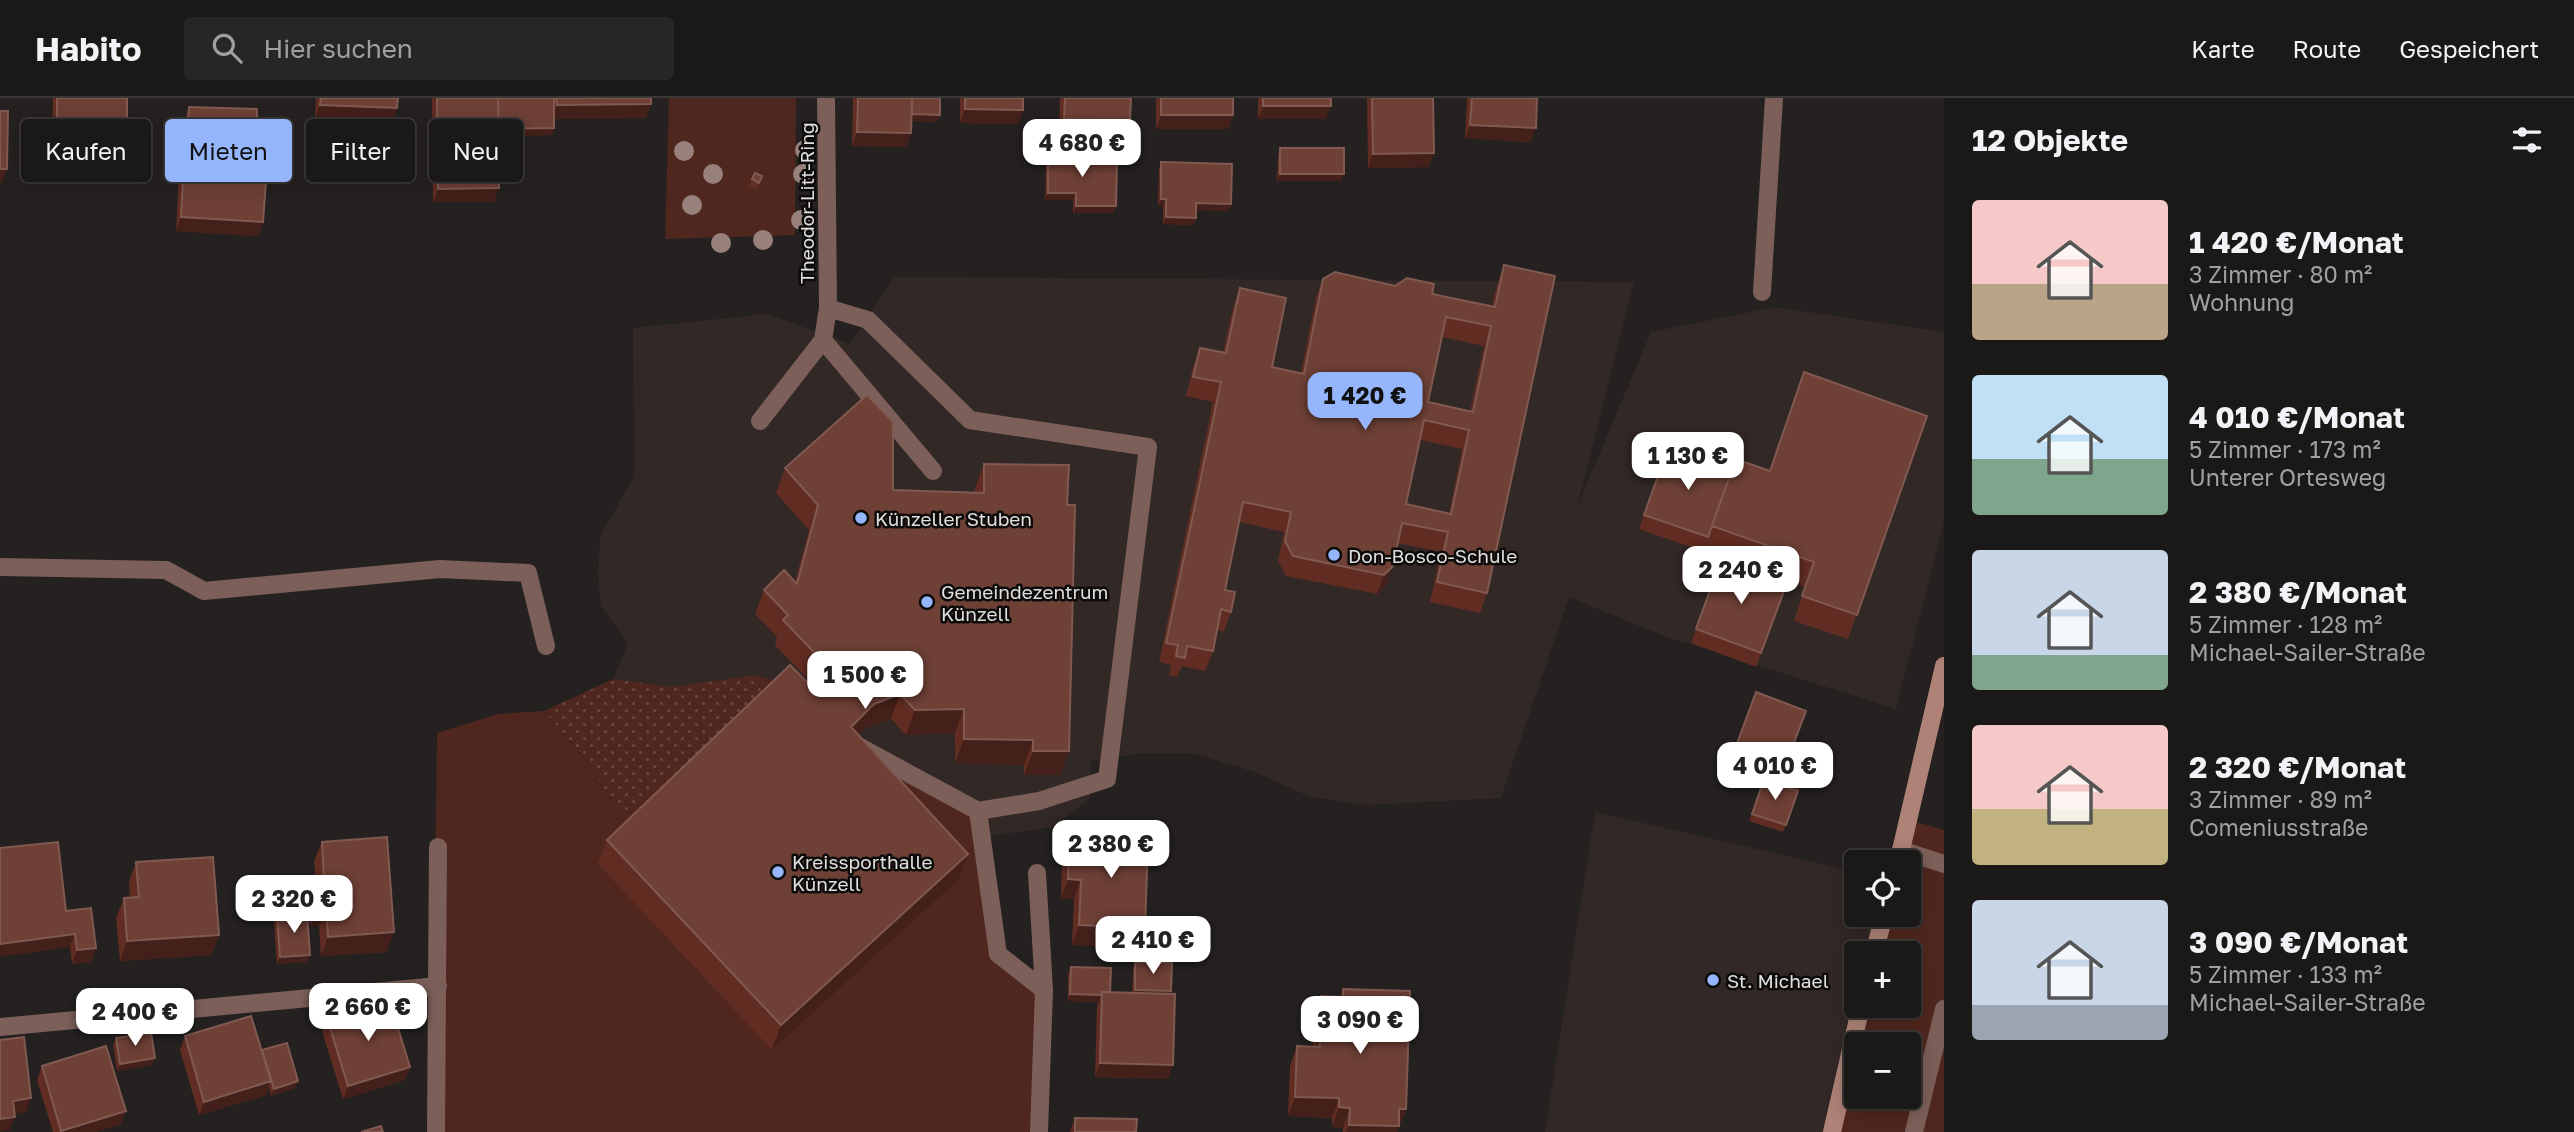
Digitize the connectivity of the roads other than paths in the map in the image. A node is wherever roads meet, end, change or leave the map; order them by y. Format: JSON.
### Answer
{"nodes":[{"id":1,"x":826,"y":98,"type":"edge"},
{"id":2,"x":1774,"y":98,"type":"edge"},
{"id":3,"x":1762,"y":292,"type":"dead end"},
{"id":4,"x":828,"y":308,"type":"junction"},
{"id":5,"x":823,"y":340,"type":"junction"},
{"id":6,"x":760,"y":421,"type":"dead end"},
{"id":7,"x":933,"y":471,"type":"dead end"},
{"id":8,"x":0,"y":566,"type":"edge"},
{"id":9,"x":546,"y":646,"type":"dead end"},
{"id":10,"x":1944,"y":666,"type":"edge"},
{"id":11,"x":852,"y":742,"type":"edge"},
{"id":12,"x":978,"y":811,"type":"junction"},
{"id":13,"x":438,"y":847,"type":"dead end"},
{"id":14,"x":1901,"y":850,"type":"edge"},
{"id":15,"x":1921,"y":860,"type":"edge"},
{"id":16,"x":1944,"y":864,"type":"edge"},
{"id":17,"x":1037,"y":873,"type":"dead end"},
{"id":18,"x":438,"y":986,"type":"junction"},
{"id":19,"x":1044,"y":990,"type":"junction"},
{"id":20,"x":1944,"y":1009,"type":"edge"},
{"id":21,"x":1858,"y":1018,"type":"edge"},
{"id":22,"x":0,"y":1027,"type":"edge"},
{"id":23,"x":436,"y":1132,"type":"edge"},
{"id":24,"x":1040,"y":1132,"type":"edge"},
{"id":25,"x":1832,"y":1132,"type":"edge"},
{"id":26,"x":1914,"y":1132,"type":"edge"}],
"edges":[{"from":1,"to":4,"type":"street","name":"Theodor-Litt-Ring"},
{"from":2,"to":3,"type":"street"},
{"from":4,"to":5,"type":"street","name":"Theodor-Litt-Ring"},
{"from":4,"to":12,"type":"street"},
{"from":5,"to":6,"type":"street"},
{"from":5,"to":7,"type":"street"},
{"from":8,"to":9,"type":"street"},
{"from":10,"to":14,"type":"main road"},
{"from":11,"to":12,"type":"street"},
{"from":12,"to":19,"type":"street"},
{"from":13,"to":18,"type":"street"},
{"from":15,"to":16,"type":"street"},
{"from":17,"to":19,"type":"street"},
{"from":18,"to":22,"type":"street"},
{"from":18,"to":23,"type":"street"},
{"from":19,"to":24,"type":"street"},
{"from":20,"to":26,"type":"street"},
{"from":21,"to":25,"type":"main road"}]}
